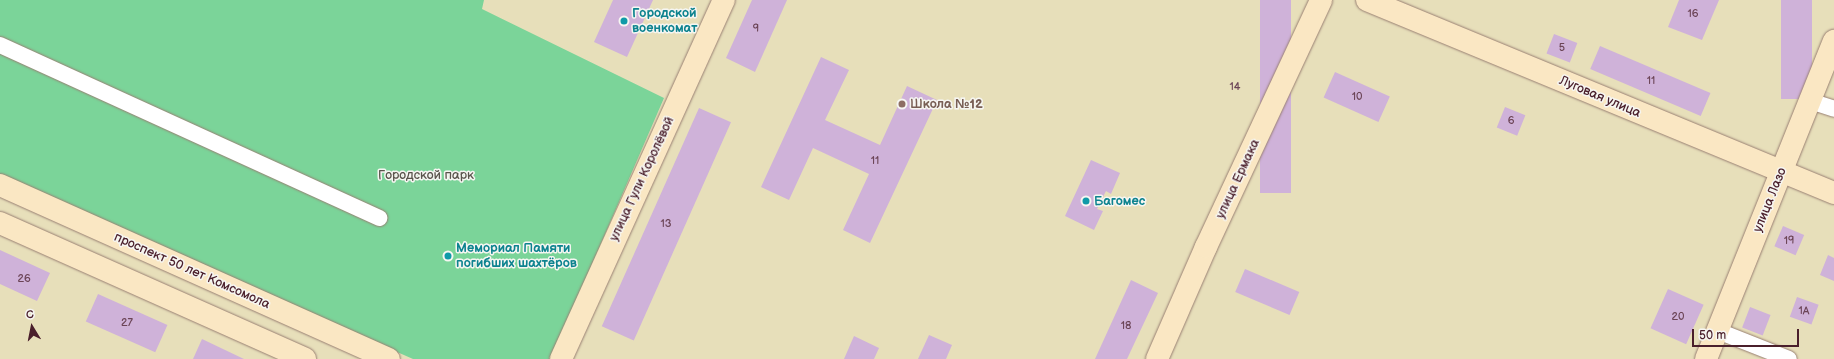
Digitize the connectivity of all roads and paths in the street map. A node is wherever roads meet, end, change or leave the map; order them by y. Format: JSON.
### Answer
{"nodes":[{"id":1,"x":724,"y":0,"type":"edge"},
{"id":2,"x":1321,"y":0,"type":"edge"},
{"id":3,"x":1367,"y":0,"type":"edge"},
{"id":4,"x":1834,"y":41,"type":"edge"},
{"id":5,"x":0,"y":45,"type":"edge"},
{"id":6,"x":1810,"y":101,"type":"junction"},
{"id":7,"x":1834,"y":109,"type":"edge"},
{"id":8,"x":1782,"y":172,"type":"junction"},
{"id":9,"x":0,"y":185,"type":"edge"},
{"id":10,"x":1834,"y":193,"type":"edge"},
{"id":11,"x":379,"y":218,"type":"dead end"},
{"id":12,"x":0,"y":222,"type":"edge"},
{"id":13,"x":1718,"y":331,"type":"junction"},
{"id":14,"x":385,"y":358,"type":"edge"},
{"id":15,"x":305,"y":359,"type":"edge"},
{"id":16,"x":561,"y":359,"type":"edge"},
{"id":17,"x":1157,"y":359,"type":"edge"},
{"id":18,"x":1706,"y":359,"type":"edge"},
{"id":19,"x":1789,"y":359,"type":"edge"}],
"edges":[{"from":1,"to":16,"type":"street","name":"улица Гули Королёвой"},
{"from":2,"to":17,"type":"street","name":"улица Ермака"},
{"from":3,"to":8,"type":"street","name":"Луговая улица"},
{"from":4,"to":6,"type":"street","name":"улица Лазо"},
{"from":5,"to":11,"type":"street"},
{"from":6,"to":7,"type":"street"},
{"from":6,"to":8,"type":"street","name":"улица Лазо"},
{"from":8,"to":10,"type":"street","name":"Луговая улица"},
{"from":8,"to":13,"type":"street","name":"улица Лазо"},
{"from":9,"to":14,"type":"street","name":"проспект 50 лет Комсомола"},
{"from":12,"to":15,"type":"street"},
{"from":13,"to":18,"type":"street","name":"улица Лазо"},
{"from":13,"to":19,"type":"street"}]}
